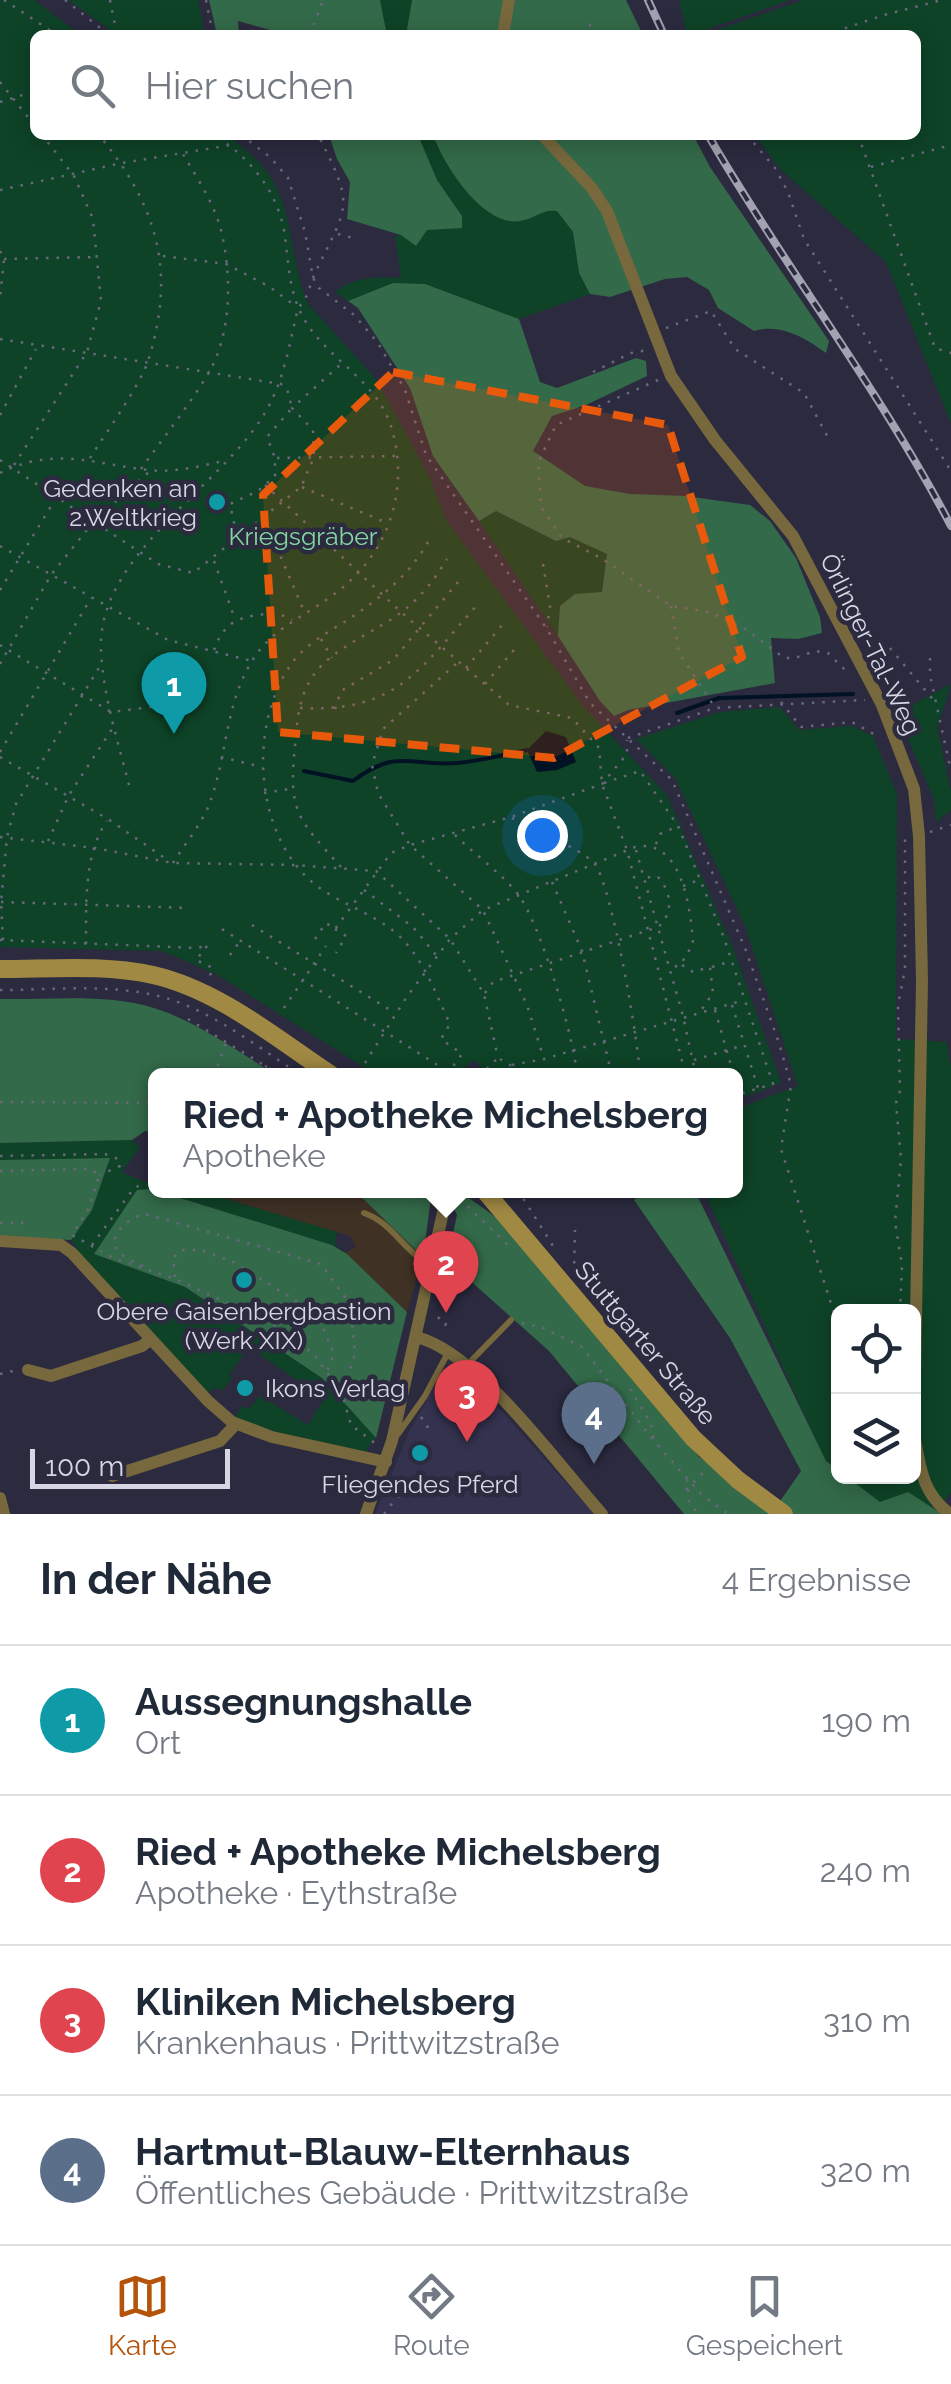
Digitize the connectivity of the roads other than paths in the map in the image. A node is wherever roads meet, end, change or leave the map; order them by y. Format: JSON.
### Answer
{"nodes":[{"id":1,"x":509,"y":0,"type":"edge"},
{"id":2,"x":504,"y":30,"type":"edge"},
{"id":3,"x":547,"y":140,"type":"edge"},
{"id":4,"x":0,"y":969,"type":"edge"},
{"id":5,"x":320,"y":1068,"type":"edge"},
{"id":6,"x":447,"y":1198,"type":"edge"},
{"id":7,"x":491,"y":1198,"type":"edge"},
{"id":8,"x":364,"y":1213,"type":"dead end"},
{"id":9,"x":0,"y":1241,"type":"edge"},
{"id":10,"x":432,"y":1264,"type":"junction"},
{"id":11,"x":511,"y":1320,"type":"road end"},
{"id":12,"x":416,"y":1337,"type":"junction"},
{"id":13,"x":151,"y":1339,"type":"junction"},
{"id":14,"x":450,"y":1350,"type":"junction"},
{"id":15,"x":468,"y":1364,"type":"junction"},
{"id":16,"x":28,"y":1370,"type":"road end"},
{"id":17,"x":915,"y":1394,"type":"edge"},
{"id":18,"x":235,"y":1424,"type":"junction"},
{"id":19,"x":389,"y":1452,"type":"junction"},
{"id":20,"x":921,"y":1472,"type":"edge"},
{"id":21,"x":112,"y":1476,"type":"dead end"},
{"id":22,"x":0,"y":1498,"type":"edge"},
{"id":23,"x":4,"y":1514,"type":"edge"},
{"id":24,"x":366,"y":1514,"type":"edge"},
{"id":25,"x":602,"y":1514,"type":"edge"},
{"id":26,"x":784,"y":1514,"type":"edge"},
{"id":27,"x":950,"y":1514,"type":"edge"}],
"edges":[{"from":1,"to":2,"type":"street"},
{"from":3,"to":17,"type":"street","name":"Örlinger-Tal-Weg"},
{"from":4,"to":5,"type":"main road"},
{"from":6,"to":10,"type":"street"},
{"from":7,"to":26,"type":"main road","name":"Stuttgarter Straße"},
{"from":8,"to":10,"type":"lane"},
{"from":9,"to":13,"type":"street"},
{"from":10,"to":12,"type":"street"},
{"from":11,"to":15,"type":"lane"},
{"from":12,"to":14,"type":"street"},
{"from":12,"to":19,"type":"street"},
{"from":13,"to":16,"type":"street"},
{"from":13,"to":18,"type":"street"},
{"from":14,"to":15,"type":"street"},
{"from":14,"to":19,"type":"lane"},
{"from":15,"to":25,"type":"street"},
{"from":18,"to":19,"type":"street"},
{"from":18,"to":21,"type":"street"},
{"from":19,"to":24,"type":"street"},
{"from":20,"to":27,"type":"street","name":"Örlinger-Tal-Weg"},
{"from":22,"to":23,"type":"street"}]}
